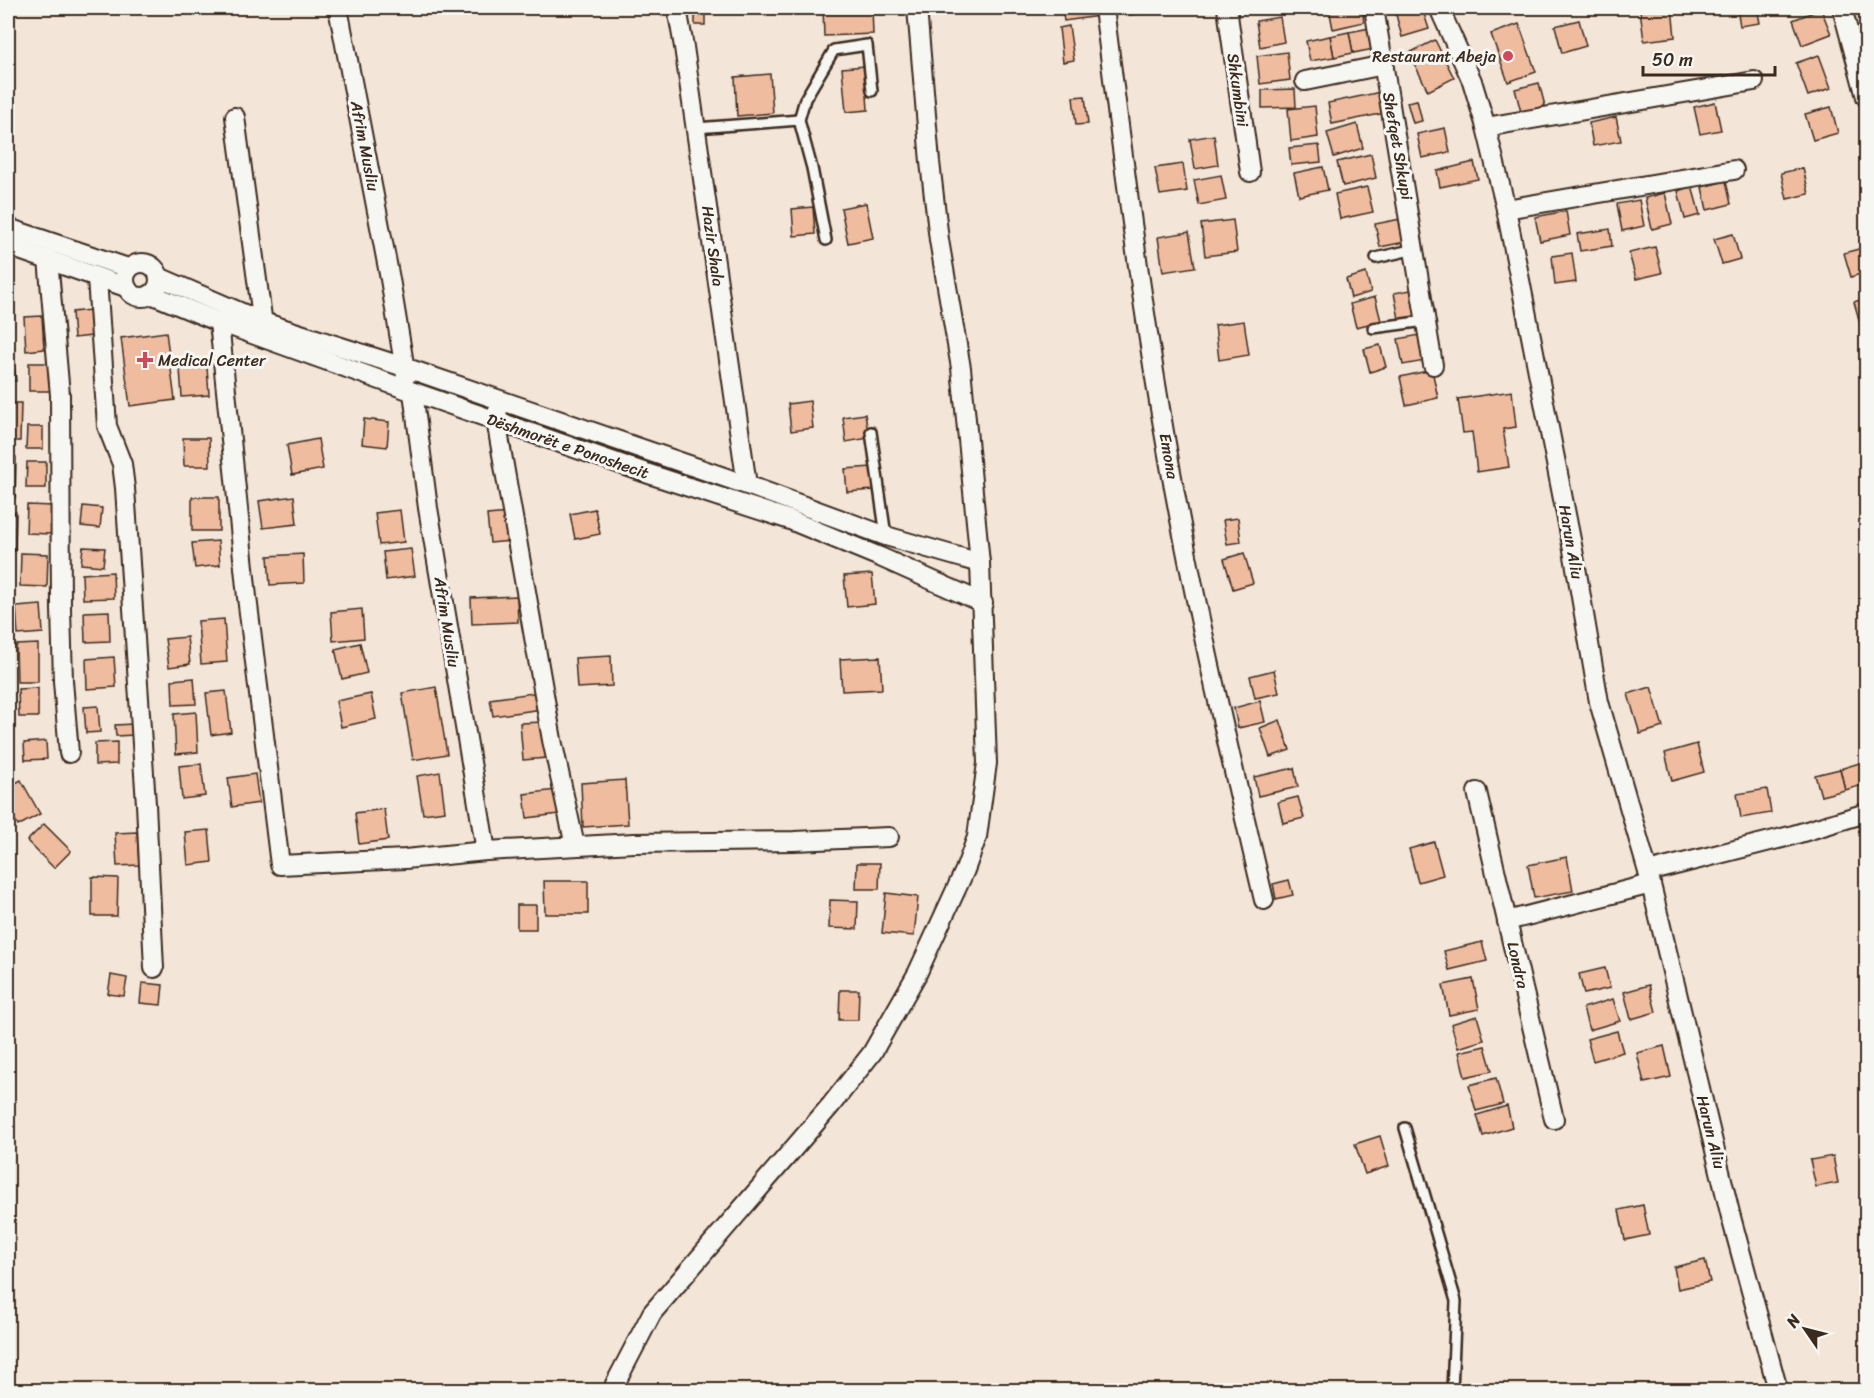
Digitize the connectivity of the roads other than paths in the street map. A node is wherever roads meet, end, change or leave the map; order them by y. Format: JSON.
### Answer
{"nodes":[{"id":1,"x":338,"y":8,"type":"edge"},
{"id":2,"x":677,"y":8,"type":"edge"},
{"id":3,"x":917,"y":8,"type":"edge"},
{"id":4,"x":1104,"y":8,"type":"edge"},
{"id":5,"x":1227,"y":8,"type":"edge"},
{"id":6,"x":1374,"y":8,"type":"edge"},
{"id":7,"x":1438,"y":8,"type":"edge"},
{"id":8,"x":1842,"y":8,"type":"edge"},
{"id":9,"x":1384,"y":65,"type":"junction"},
{"id":10,"x":1305,"y":81,"type":"dead end"},
{"id":11,"x":1754,"y":81,"type":"dead end"},
{"id":12,"x":872,"y":91,"type":"dead end"},
{"id":13,"x":1866,"y":97,"type":"edge"},
{"id":14,"x":235,"y":117,"type":"dead end"},
{"id":15,"x":799,"y":120,"type":"junction"},
{"id":16,"x":1486,"y":127,"type":"junction"},
{"id":17,"x":696,"y":128,"type":"junction"},
{"id":18,"x":1734,"y":170,"type":"dead end"},
{"id":19,"x":1250,"y":171,"type":"dead end"},
{"id":20,"x":1506,"y":209,"type":"junction"},
{"id":21,"x":8,"y":228,"type":"edge"},
{"id":22,"x":825,"y":240,"type":"dead end"},
{"id":23,"x":8,"y":246,"type":"edge"},
{"id":24,"x":1415,"y":249,"type":"junction"},
{"id":25,"x":1376,"y":258,"type":"dead end"},
{"id":26,"x":48,"y":259,"type":"junction"},
{"id":27,"x":128,"y":268,"type":"junction"},
{"id":28,"x":159,"y":277,"type":"junction"},
{"id":29,"x":97,"y":278,"type":"junction"},
{"id":30,"x":126,"y":287,"type":"junction"},
{"id":31,"x":151,"y":294,"type":"junction"},
{"id":32,"x":1425,"y":321,"type":"junction"},
{"id":33,"x":219,"y":322,"type":"junction"},
{"id":34,"x":1373,"y":328,"type":"dead end"},
{"id":35,"x":263,"y":330,"type":"junction"},
{"id":36,"x":337,"y":355,"type":"junction"},
{"id":37,"x":1433,"y":365,"type":"dead end"},
{"id":38,"x":404,"y":367,"type":"junction"},
{"id":39,"x":411,"y":391,"type":"junction"},
{"id":40,"x":500,"y":400,"type":"junction"},
{"id":41,"x":496,"y":420,"type":"junction"},
{"id":42,"x":871,"y":432,"type":"dead end"},
{"id":43,"x":747,"y":485,"type":"junction"},
{"id":44,"x":825,"y":513,"type":"junction"},
{"id":45,"x":819,"y":532,"type":"junction"},
{"id":46,"x":886,"y":536,"type":"junction"},
{"id":47,"x":980,"y":563,"type":"junction"},
{"id":48,"x":983,"y":603,"type":"junction"},
{"id":49,"x":69,"y":753,"type":"dead end"},
{"id":50,"x":1477,"y":792,"type":"dead end"},
{"id":51,"x":1866,"y":813,"type":"edge"},
{"id":52,"x":889,"y":837,"type":"dead end"},
{"id":53,"x":574,"y":846,"type":"junction"},
{"id":54,"x":486,"y":852,"type":"junction"},
{"id":55,"x":1650,"y":878,"type":"junction"},
{"id":56,"x":1264,"y":900,"type":"dead end"},
{"id":57,"x":1507,"y":921,"type":"junction"},
{"id":58,"x":154,"y":968,"type":"dead end"},
{"id":59,"x":1554,"y":1119,"type":"dead end"},
{"id":60,"x":1404,"y":1128,"type":"dead end"},
{"id":61,"x":613,"y":1390,"type":"edge"},
{"id":62,"x":1452,"y":1390,"type":"edge"},
{"id":63,"x":1778,"y":1390,"type":"edge"}],
"edges":[{"from":1,"to":38,"type":"street","name":"Afrim Musliu"},
{"from":2,"to":17,"type":"street","name":"Hazir Shala"},
{"from":3,"to":47,"type":"street"},
{"from":4,"to":56,"type":"street","name":"Emona"},
{"from":5,"to":19,"type":"street","name":"Shkumbini"},
{"from":6,"to":9,"type":"street","name":"Shefqet Shkupi"},
{"from":7,"to":16,"type":"street","name":"Harun Aliu"},
{"from":8,"to":13,"type":"street"},
{"from":9,"to":10,"type":"street"},
{"from":9,"to":24,"type":"street","name":"Shefqet Shkupi"},
{"from":11,"to":16,"type":"street"},
{"from":12,"to":15,"type":"lane"},
{"from":14,"to":35,"type":"street"},
{"from":15,"to":17,"type":"lane"},
{"from":15,"to":22,"type":"lane"},
{"from":16,"to":20,"type":"street","name":"Harun Aliu"},
{"from":17,"to":43,"type":"street","name":"Hazir Shala"},
{"from":18,"to":20,"type":"street"},
{"from":20,"to":55,"type":"street","name":"Harun Aliu"},
{"from":21,"to":27,"type":"street","name":"Dëshmorët e Ponoshecit"},
{"from":23,"to":26,"type":"street","name":"Dëshmorët e Ponoshecit"},
{"from":24,"to":25,"type":"lane"},
{"from":24,"to":32,"type":"street","name":"Shefqet Shkupi"},
{"from":26,"to":29,"type":"street","name":"Dëshmorët e Ponoshecit"},
{"from":26,"to":49,"type":"street"},
{"from":27,"to":28,"type":"street","name":"Dëshmorët e Ponoshecit"},
{"from":27,"to":30,"type":"street"},
{"from":28,"to":31,"type":"street"},
{"from":28,"to":35,"type":"street","name":"Dëshmorët e Ponoshecit"},
{"from":29,"to":30,"type":"street","name":"Dëshmorët e Ponoshecit"},
{"from":29,"to":58,"type":"street"},
{"from":30,"to":31,"type":"street","name":"Dëshmorët e Ponoshecit"},
{"from":31,"to":33,"type":"street","name":"Dëshmorët e Ponoshecit"},
{"from":32,"to":34,"type":"lane"},
{"from":32,"to":37,"type":"street","name":"Shefqet Shkupi"},
{"from":33,"to":35,"type":"street","name":"Dëshmorët e Ponoshecit"},
{"from":33,"to":54,"type":"street"},
{"from":35,"to":36,"type":"street","name":"Dëshmorët e Ponoshecit"},
{"from":36,"to":38,"type":"street","name":"Dëshmorët e Ponoshecit"},
{"from":36,"to":39,"type":"street","name":"Dëshmorët e Ponoshecit"},
{"from":38,"to":39,"type":"street","name":"Afrim Musliu"},
{"from":38,"to":40,"type":"street","name":"Dëshmorët e Ponoshecit"},
{"from":39,"to":41,"type":"street","name":"Dëshmorët e Ponoshecit"},
{"from":39,"to":54,"type":"street","name":"Afrim Musliu"},
{"from":40,"to":41,"type":"street"},
{"from":40,"to":43,"type":"street","name":"Dëshmorët e Ponoshecit"},
{"from":41,"to":45,"type":"street","name":"Dëshmorët e Ponoshecit"},
{"from":41,"to":53,"type":"street"},
{"from":42,"to":46,"type":"lane"},
{"from":43,"to":44,"type":"street","name":"Dëshmorët e Ponoshecit"},
{"from":44,"to":45,"type":"street"},
{"from":44,"to":46,"type":"street","name":"Dëshmorët e Ponoshecit"},
{"from":45,"to":48,"type":"street","name":"Dëshmorët e Ponoshecit"},
{"from":46,"to":47,"type":"street","name":"Dëshmorët e Ponoshecit"},
{"from":47,"to":48,"type":"street"},
{"from":48,"to":61,"type":"street"},
{"from":50,"to":57,"type":"street"},
{"from":51,"to":55,"type":"street"},
{"from":52,"to":53,"type":"street"},
{"from":53,"to":54,"type":"street"},
{"from":55,"to":57,"type":"street","name":"Londra"},
{"from":55,"to":63,"type":"street","name":"Harun Aliu"},
{"from":57,"to":59,"type":"street","name":"Londra"},
{"from":60,"to":62,"type":"lane"}]}
